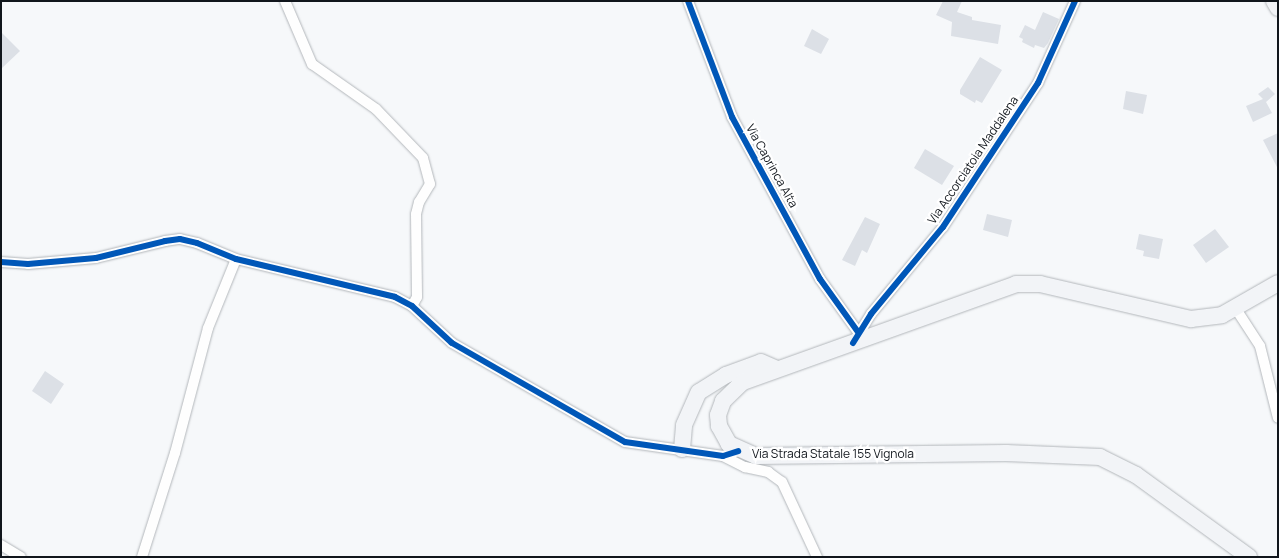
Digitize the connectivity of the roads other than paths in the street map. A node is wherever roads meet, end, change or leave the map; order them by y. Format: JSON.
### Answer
{"nodes":[{"id":1,"x":285,"y":1,"type":"edge"},
{"id":2,"x":688,"y":1,"type":"edge"},
{"id":3,"x":1075,"y":1,"type":"edge"},
{"id":4,"x":1274,"y":1,"type":"edge"},
{"id":5,"x":1278,"y":8,"type":"edge"},
{"id":6,"x":236,"y":259,"type":"junction"},
{"id":7,"x":1,"y":262,"type":"edge"},
{"id":8,"x":1278,"y":282,"type":"edge"},
{"id":9,"x":412,"y":306,"type":"junction"},
{"id":10,"x":1236,"y":309,"type":"junction"},
{"id":11,"x":855,"y":338,"type":"junction"},
{"id":12,"x":777,"y":369,"type":"junction"},
{"id":13,"x":1278,"y":418,"type":"edge"},
{"id":14,"x":682,"y":449,"type":"junction"},
{"id":15,"x":731,"y":453,"type":"junction"},
{"id":16,"x":1,"y":545,"type":"edge"},
{"id":17,"x":21,"y":557,"type":"edge"},
{"id":18,"x":142,"y":557,"type":"edge"},
{"id":19,"x":817,"y":557,"type":"edge"},
{"id":20,"x":1249,"y":557,"type":"edge"}],
"edges":[{"from":1,"to":9,"type":"street"},
{"from":2,"to":11,"type":"street","name":"Via Caprinca Alta"},
{"from":3,"to":11,"type":"street","name":"Via Accorciatoia Maddalena"},
{"from":4,"to":5,"type":"main road"},
{"from":6,"to":7,"type":"street"},
{"from":6,"to":9,"type":"street"},
{"from":6,"to":18,"type":"street"},
{"from":8,"to":10,"type":"main road","name":"Via Strada Statale 155 Vignola"},
{"from":9,"to":14,"type":"street"},
{"from":10,"to":11,"type":"main road","name":"Via Strada Statale 155 Vignola"},
{"from":10,"to":13,"type":"street"},
{"from":11,"to":12,"type":"main road","name":"Via Strada Statale 155 Vignola"},
{"from":12,"to":14,"type":"main road"},
{"from":12,"to":15,"type":"main road","name":"Via Strada Statale 155 Vignola"},
{"from":14,"to":15,"type":"street"},
{"from":15,"to":19,"type":"street"},
{"from":15,"to":20,"type":"main road","name":"Via Strada Statale 155 Vignola"},
{"from":16,"to":17,"type":"street"}]}
